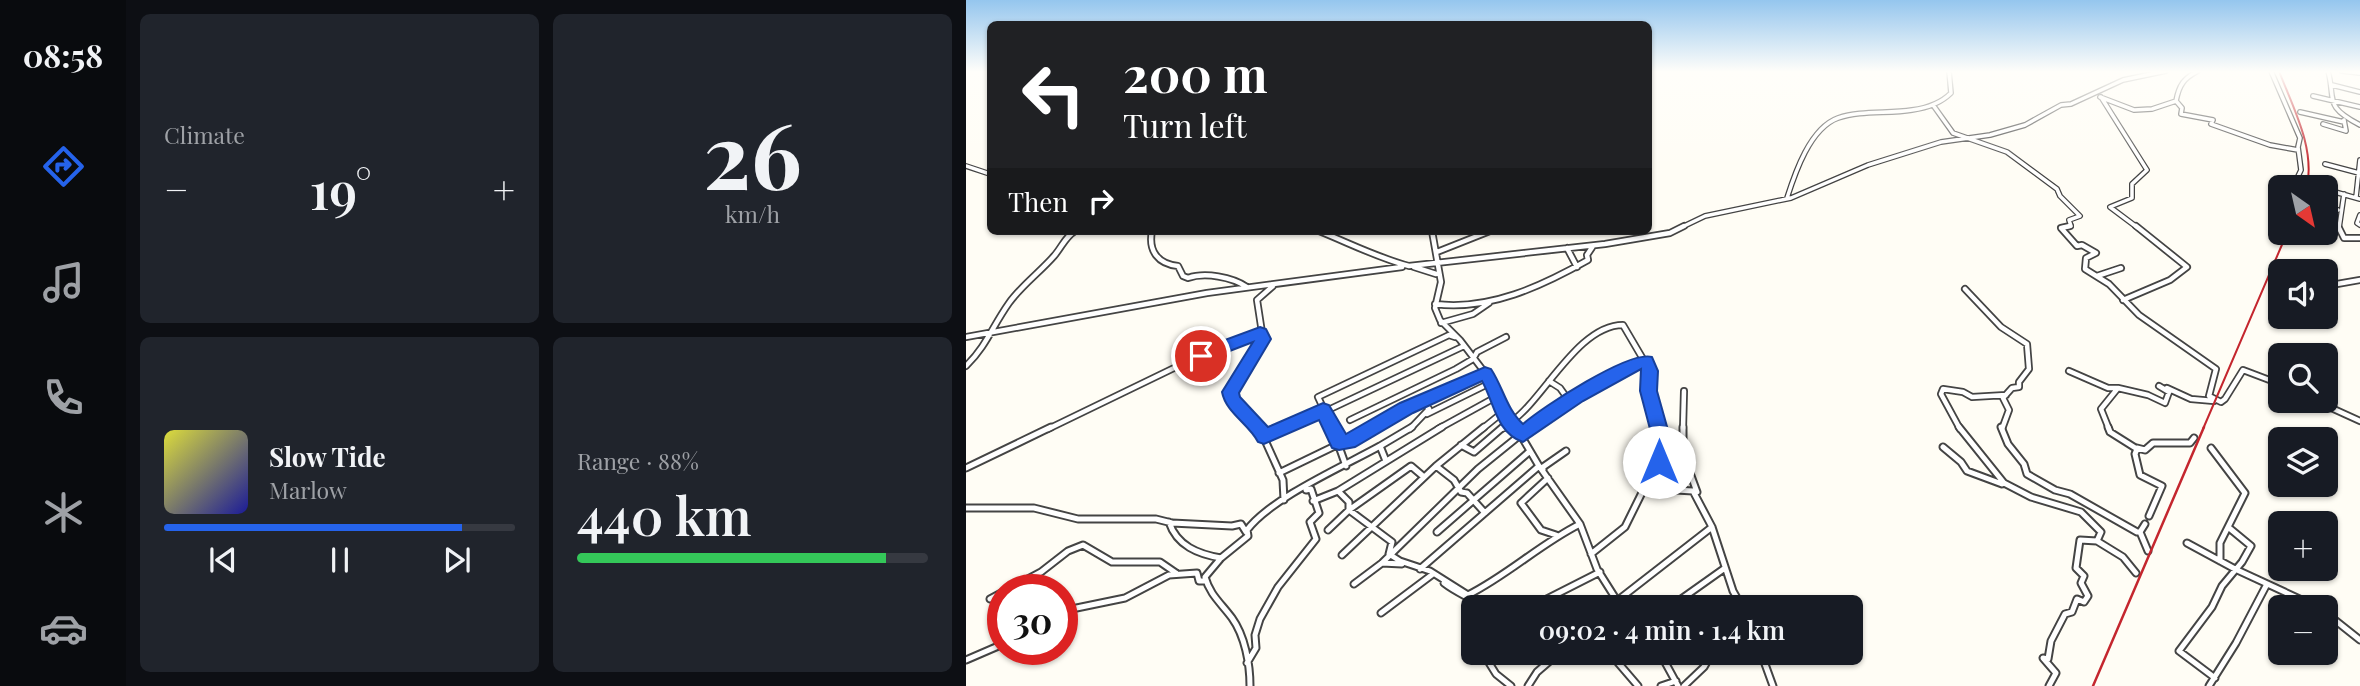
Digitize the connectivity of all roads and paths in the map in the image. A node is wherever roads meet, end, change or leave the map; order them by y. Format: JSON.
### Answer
{"nodes":[{"id":1,"x":1939,"y":103,"type":"edge"},
{"id":2,"x":2074,"y":103,"type":"edge"},
{"id":3,"x":2104,"y":103,"type":"edge"},
{"id":4,"x":2115,"y":103,"type":"edge"},
{"id":5,"x":2171,"y":103,"type":"edge"},
{"id":6,"x":2178,"y":103,"type":"edge"},
{"id":7,"x":2285,"y":103,"type":"edge"},
{"id":8,"x":2333,"y":103,"type":"edge"},
{"id":9,"x":1933,"y":105,"type":"junction"},
{"id":10,"x":2301,"y":112,"type":"dead end"},
{"id":11,"x":2343,"y":116,"type":"junction"},
{"id":12,"x":2344,"y":122,"type":"junction"},
{"id":13,"x":2323,"y":124,"type":"dead end"},
{"id":14,"x":2360,"y":125,"type":"edge"},
{"id":15,"x":1968,"y":136,"type":"junction"},
{"id":16,"x":2298,"y":150,"type":"junction"},
{"id":17,"x":2360,"y":160,"type":"edge"},
{"id":18,"x":2325,"y":164,"type":"dead end"},
{"id":19,"x":966,"y":166,"type":"edge"},
{"id":20,"x":987,"y":173,"type":"edge"},
{"id":21,"x":2360,"y":174,"type":"edge"},
{"id":22,"x":2299,"y":175,"type":"edge"},
{"id":23,"x":2338,"y":194,"type":"edge"},
{"id":24,"x":2344,"y":194,"type":"junction"},
{"id":25,"x":1787,"y":198,"type":"junction"},
{"id":26,"x":2358,"y":198,"type":"edge"},
{"id":27,"x":2339,"y":210,"type":"joint"},
{"id":28,"x":2360,"y":215,"type":"edge"},
{"id":29,"x":2360,"y":225,"type":"edge"},
{"id":30,"x":1068,"y":235,"type":"edge"},
{"id":31,"x":1150,"y":235,"type":"edge"},
{"id":32,"x":1330,"y":235,"type":"edge"},
{"id":33,"x":1433,"y":235,"type":"edge"},
{"id":34,"x":1480,"y":235,"type":"edge"},
{"id":35,"x":2360,"y":237,"type":"edge"},
{"id":36,"x":1594,"y":246,"type":"junction"},
{"id":37,"x":1567,"y":248,"type":"junction"},
{"id":38,"x":1437,"y":252,"type":"junction"},
{"id":39,"x":1437,"y":262,"type":"junction"},
{"id":40,"x":1409,"y":266,"type":"junction"},
{"id":41,"x":1577,"y":267,"type":"junction"},
{"id":42,"x":2122,"y":268,"type":"dead end"},
{"id":43,"x":1436,"y":274,"type":"junction"},
{"id":44,"x":2096,"y":276,"type":"junction"},
{"id":45,"x":2360,"y":280,"type":"edge"},
{"id":46,"x":1277,"y":284,"type":"junction"},
{"id":47,"x":2338,"y":284,"type":"edge"},
{"id":48,"x":1248,"y":288,"type":"junction"},
{"id":49,"x":1965,"y":289,"type":"dead end"},
{"id":50,"x":2123,"y":300,"type":"junction"},
{"id":51,"x":1490,"y":302,"type":"junction"},
{"id":52,"x":1435,"y":304,"type":"junction"},
{"id":53,"x":1441,"y":323,"type":"junction"},
{"id":54,"x":992,"y":332,"type":"junction"},
{"id":55,"x":1260,"y":333,"type":"junction"},
{"id":56,"x":966,"y":337,"type":"edge"},
{"id":57,"x":1506,"y":337,"type":"dead end"},
{"id":58,"x":1458,"y":338,"type":"junction"},
{"id":59,"x":1464,"y":346,"type":"junction"},
{"id":60,"x":1474,"y":359,"type":"junction"},
{"id":61,"x":1646,"y":361,"type":"junction"},
{"id":62,"x":966,"y":366,"type":"edge"},
{"id":63,"x":2069,"y":372,"type":"dead end"},
{"id":64,"x":1485,"y":373,"type":"junction"},
{"id":65,"x":2268,"y":379,"type":"edge"},
{"id":66,"x":1549,"y":381,"type":"junction"},
{"id":67,"x":1492,"y":382,"type":"junction"},
{"id":68,"x":2118,"y":388,"type":"junction"},
{"id":69,"x":1684,"y":391,"type":"dead end"},
{"id":70,"x":2006,"y":395,"type":"junction"},
{"id":71,"x":1496,"y":397,"type":"junction"},
{"id":72,"x":1422,"y":400,"type":"junction"},
{"id":73,"x":2214,"y":401,"type":"junction"},
{"id":74,"x":1570,"y":402,"type":"junction"},
{"id":75,"x":1338,"y":404,"type":"dead end"},
{"id":76,"x":1323,"y":410,"type":"junction"},
{"id":77,"x":2338,"y":411,"type":"edge"},
{"id":78,"x":1503,"y":412,"type":"junction"},
{"id":79,"x":1427,"y":414,"type":"junction"},
{"id":80,"x":1350,"y":420,"type":"dead end"},
{"id":81,"x":2360,"y":421,"type":"edge"},
{"id":82,"x":1512,"y":424,"type":"junction"},
{"id":83,"x":1331,"y":426,"type":"junction"},
{"id":84,"x":1523,"y":435,"type":"junction"},
{"id":85,"x":1264,"y":437,"type":"junction"},
{"id":86,"x":2194,"y":438,"type":"dead end"},
{"id":87,"x":1339,"y":442,"type":"junction"},
{"id":88,"x":1461,"y":445,"type":"junction"},
{"id":89,"x":2131,"y":445,"type":"junction"},
{"id":90,"x":1380,"y":446,"type":"junction"},
{"id":91,"x":1942,"y":447,"type":"dead end"},
{"id":92,"x":2211,"y":448,"type":"dead end"},
{"id":93,"x":1530,"y":451,"type":"junction"},
{"id":94,"x":1566,"y":452,"type":"dead end"},
{"id":95,"x":1386,"y":461,"type":"junction"},
{"id":96,"x":1346,"y":466,"type":"junction"},
{"id":97,"x":1436,"y":466,"type":"junction"},
{"id":98,"x":966,"y":468,"type":"edge"},
{"id":99,"x":1541,"y":468,"type":"junction"},
{"id":100,"x":1655,"y":470,"type":"junction"},
{"id":101,"x":1279,"y":473,"type":"junction"},
{"id":102,"x":1424,"y":477,"type":"junction"},
{"id":103,"x":1548,"y":478,"type":"junction"},
{"id":104,"x":2005,"y":485,"type":"junction"},
{"id":105,"x":1285,"y":489,"type":"junction"},
{"id":106,"x":1460,"y":489,"type":"junction"},
{"id":107,"x":1338,"y":491,"type":"junction"},
{"id":108,"x":1298,"y":492,"type":"junction"},
{"id":109,"x":1284,"y":500,"type":"junction"},
{"id":110,"x":1471,"y":500,"type":"junction"},
{"id":111,"x":1313,"y":501,"type":"junction"},
{"id":112,"x":1701,"y":502,"type":"junction"},
{"id":113,"x":966,"y":508,"type":"edge"},
{"id":114,"x":1349,"y":510,"type":"junction"},
{"id":115,"x":1485,"y":513,"type":"junction"},
{"id":116,"x":2149,"y":516,"type":"dead end"},
{"id":117,"x":2110,"y":519,"type":"junction"},
{"id":118,"x":1169,"y":522,"type":"junction"},
{"id":119,"x":1580,"y":524,"type":"junction"},
{"id":120,"x":2093,"y":524,"type":"junction"},
{"id":121,"x":2145,"y":524,"type":"dead end"},
{"id":122,"x":1373,"y":525,"type":"junction"},
{"id":123,"x":1712,"y":527,"type":"junction"},
{"id":124,"x":2228,"y":527,"type":"junction"},
{"id":125,"x":1328,"y":530,"type":"dead end"},
{"id":126,"x":1437,"y":532,"type":"dead end"},
{"id":127,"x":2140,"y":533,"type":"junction"},
{"id":128,"x":1558,"y":535,"type":"junction"},
{"id":129,"x":1248,"y":536,"type":"junction"},
{"id":130,"x":2097,"y":541,"type":"junction"},
{"id":131,"x":2187,"y":543,"type":"dead end"},
{"id":132,"x":2148,"y":551,"type":"dead end"},
{"id":133,"x":1389,"y":554,"type":"junction"},
{"id":134,"x":1591,"y":554,"type":"junction"},
{"id":135,"x":1342,"y":555,"type":"dead end"},
{"id":136,"x":1221,"y":558,"type":"junction"},
{"id":137,"x":2220,"y":562,"type":"junction"},
{"id":138,"x":1382,"y":563,"type":"junction"},
{"id":139,"x":1408,"y":564,"type":"junction"},
{"id":140,"x":1515,"y":565,"type":"junction"},
{"id":141,"x":1725,"y":568,"type":"junction"},
{"id":142,"x":1420,"y":569,"type":"junction"},
{"id":143,"x":2235,"y":569,"type":"junction"},
{"id":144,"x":1600,"y":572,"type":"junction"},
{"id":145,"x":1176,"y":573,"type":"junction"},
{"id":146,"x":1434,"y":573,"type":"junction"},
{"id":147,"x":2136,"y":573,"type":"dead end"},
{"id":148,"x":1037,"y":574,"type":"edge"},
{"id":149,"x":1206,"y":581,"type":"junction"},
{"id":150,"x":1442,"y":582,"type":"junction"},
{"id":151,"x":1354,"y":584,"type":"dead end"},
{"id":152,"x":2265,"y":585,"type":"junction"},
{"id":153,"x":1476,"y":595,"type":"edge"},
{"id":154,"x":1555,"y":595,"type":"edge"},
{"id":155,"x":1612,"y":595,"type":"edge"},
{"id":156,"x":1624,"y":595,"type":"edge"},
{"id":157,"x":1687,"y":595,"type":"edge"},
{"id":158,"x":1734,"y":595,"type":"edge"},
{"id":159,"x":2289,"y":595,"type":"edge"},
{"id":160,"x":1461,"y":596,"type":"edge"},
{"id":161,"x":1078,"y":608,"type":"edge"},
{"id":162,"x":1381,"y":613,"type":"dead end"},
{"id":163,"x":2338,"y":623,"type":"edge"},
{"id":164,"x":2360,"y":640,"type":"edge"},
{"id":165,"x":987,"y":651,"type":"edge"},
{"id":166,"x":966,"y":660,"type":"edge"},
{"id":167,"x":1247,"y":663,"type":"junction"},
{"id":168,"x":1490,"y":665,"type":"edge"},
{"id":169,"x":1545,"y":665,"type":"edge"},
{"id":170,"x":1620,"y":665,"type":"edge"},
{"id":171,"x":1667,"y":665,"type":"edge"},
{"id":172,"x":1705,"y":665,"type":"edge"},
{"id":173,"x":1765,"y":665,"type":"edge"},
{"id":174,"x":2215,"y":678,"type":"junction"},
{"id":175,"x":1677,"y":683,"type":"edge"},
{"id":176,"x":1250,"y":686,"type":"edge"},
{"id":177,"x":1511,"y":686,"type":"edge"},
{"id":178,"x":1528,"y":686,"type":"edge"},
{"id":179,"x":1638,"y":686,"type":"edge"},
{"id":180,"x":1661,"y":686,"type":"edge"},
{"id":181,"x":1684,"y":686,"type":"edge"},
{"id":182,"x":1773,"y":686,"type":"edge"},
{"id":183,"x":2049,"y":686,"type":"edge"},
{"id":184,"x":2209,"y":686,"type":"edge"}],
"edges":[{"from":1,"to":9,"type":"street"},
{"from":2,"to":15,"type":"street"},
{"from":3,"to":50,"type":"street"},
{"from":4,"to":5,"type":"street"},
{"from":6,"to":16,"type":"street"},
{"from":7,"to":16,"type":"street"},
{"from":8,"to":11,"type":"street"},
{"from":9,"to":15,"type":"street"},
{"from":9,"to":25,"type":"street"},
{"from":10,"to":12,"type":"street"},
{"from":11,"to":12,"type":"street"},
{"from":11,"to":14,"type":"street"},
{"from":12,"to":13,"type":"street"},
{"from":15,"to":25,"type":"street"},
{"from":15,"to":44,"type":"street"},
{"from":16,"to":22,"type":"street"},
{"from":17,"to":21,"type":"street"},
{"from":18,"to":21,"type":"street"},
{"from":19,"to":20,"type":"street"},
{"from":21,"to":26,"type":"street"},
{"from":23,"to":24,"type":"street"},
{"from":24,"to":26,"type":"street"},
{"from":24,"to":27,"type":"street"},
{"from":25,"to":36,"type":"street"},
{"from":27,"to":35,"type":"street"},
{"from":28,"to":29,"type":"street"},
{"from":30,"to":54,"type":"street"},
{"from":31,"to":48,"type":"street"},
{"from":32,"to":40,"type":"street"},
{"from":33,"to":38,"type":"street"},
{"from":34,"to":38,"type":"street"},
{"from":36,"to":37,"type":"street"},
{"from":36,"to":41,"type":"street"},
{"from":37,"to":39,"type":"street"},
{"from":37,"to":41,"type":"street"},
{"from":38,"to":39,"type":"street"},
{"from":39,"to":40,"type":"street"},
{"from":39,"to":43,"type":"street"},
{"from":40,"to":43,"type":"street"},
{"from":40,"to":46,"type":"street"},
{"from":41,"to":51,"type":"street"},
{"from":42,"to":44,"type":"street"},
{"from":43,"to":52,"type":"street"},
{"from":44,"to":50,"type":"street"},
{"from":45,"to":47,"type":"street"},
{"from":46,"to":48,"type":"street"},
{"from":46,"to":55,"type":"street"},
{"from":48,"to":54,"type":"street"},
{"from":49,"to":70,"type":"street"},
{"from":50,"to":73,"type":"street"},
{"from":51,"to":52,"type":"street"},
{"from":51,"to":53,"type":"street"},
{"from":52,"to":53,"type":"street"},
{"from":53,"to":58,"type":"street"},
{"from":54,"to":56,"type":"street"},
{"from":54,"to":62,"type":"street"},
{"from":55,"to":85,"type":"street"},
{"from":55,"to":98,"type":"street"},
{"from":57,"to":60,"type":"street"},
{"from":58,"to":59,"type":"street"},
{"from":58,"to":76,"type":"street"},
{"from":59,"to":60,"type":"street"},
{"from":59,"to":83,"type":"street"},
{"from":60,"to":64,"type":"street"},
{"from":60,"to":80,"type":"street"},
{"from":61,"to":66,"type":"street"},
{"from":61,"to":74,"type":"street"},
{"from":61,"to":100,"type":"street"},
{"from":63,"to":68,"type":"street"},
{"from":64,"to":67,"type":"street"},
{"from":64,"to":72,"type":"street"},
{"from":65,"to":73,"type":"street"},
{"from":66,"to":74,"type":"street"},
{"from":66,"to":82,"type":"street"},
{"from":67,"to":71,"type":"street"},
{"from":67,"to":79,"type":"street"},
{"from":68,"to":73,"type":"street"},
{"from":68,"to":89,"type":"street"},
{"from":69,"to":112,"type":"street"},
{"from":70,"to":104,"type":"street"},
{"from":70,"to":117,"type":"street"},
{"from":71,"to":78,"type":"street"},
{"from":71,"to":95,"type":"street"},
{"from":72,"to":79,"type":"street"},
{"from":72,"to":87,"type":"street"},
{"from":74,"to":84,"type":"street"},
{"from":75,"to":76,"type":"street"},
{"from":76,"to":83,"type":"street"},
{"from":76,"to":85,"type":"street"},
{"from":77,"to":81,"type":"street"},
{"from":78,"to":82,"type":"street"},
{"from":78,"to":88,"type":"street"},
{"from":79,"to":90,"type":"street"},
{"from":82,"to":84,"type":"street"},
{"from":82,"to":88,"type":"street"},
{"from":83,"to":87,"type":"street"},
{"from":84,"to":93,"type":"street"},
{"from":84,"to":106,"type":"street"},
{"from":85,"to":101,"type":"street"},
{"from":86,"to":89,"type":"street"},
{"from":87,"to":96,"type":"street"},
{"from":87,"to":101,"type":"street"},
{"from":88,"to":97,"type":"street"},
{"from":89,"to":116,"type":"street"},
{"from":90,"to":95,"type":"street"},
{"from":90,"to":96,"type":"street"},
{"from":91,"to":104,"type":"street"},
{"from":92,"to":124,"type":"street"},
{"from":93,"to":99,"type":"street"},
{"from":93,"to":110,"type":"street"},
{"from":94,"to":99,"type":"street"},
{"from":95,"to":107,"type":"street"},
{"from":96,"to":108,"type":"street"},
{"from":97,"to":102,"type":"street"},
{"from":97,"to":106,"type":"street"},
{"from":99,"to":103,"type":"street"},
{"from":99,"to":115,"type":"street"},
{"from":100,"to":112,"type":"street"},
{"from":100,"to":134,"type":"street"},
{"from":101,"to":105,"type":"street"},
{"from":102,"to":114,"type":"street"},
{"from":102,"to":122,"type":"street"},
{"from":103,"to":119,"type":"street"},
{"from":103,"to":128,"type":"street"},
{"from":104,"to":120,"type":"street"},
{"from":105,"to":108,"type":"street"},
{"from":105,"to":109,"type":"street"},
{"from":106,"to":110,"type":"street"},
{"from":106,"to":133,"type":"street"},
{"from":107,"to":111,"type":"street"},
{"from":107,"to":114,"type":"street"},
{"from":108,"to":109,"type":"street"},
{"from":108,"to":111,"type":"street"},
{"from":109,"to":129,"type":"street"},
{"from":110,"to":115,"type":"street"},
{"from":110,"to":126,"type":"street"},
{"from":111,"to":167,"type":"street"},
{"from":112,"to":123,"type":"street"},
{"from":113,"to":118,"type":"street"},
{"from":114,"to":122,"type":"street"},
{"from":114,"to":125,"type":"street"},
{"from":115,"to":142,"type":"street"},
{"from":117,"to":120,"type":"street"},
{"from":117,"to":127,"type":"street"},
{"from":118,"to":129,"type":"street"},
{"from":118,"to":136,"type":"street"},
{"from":119,"to":128,"type":"street"},
{"from":119,"to":134,"type":"street"},
{"from":120,"to":130,"type":"street"},
{"from":121,"to":127,"type":"street"},
{"from":122,"to":133,"type":"street"},
{"from":122,"to":135,"type":"street"},
{"from":123,"to":141,"type":"street"},
{"from":123,"to":156,"type":"street"},
{"from":124,"to":137,"type":"street"},
{"from":124,"to":143,"type":"street"},
{"from":127,"to":132,"type":"street"},
{"from":128,"to":140,"type":"street"},
{"from":129,"to":136,"type":"street"},
{"from":130,"to":147,"type":"street"},
{"from":130,"to":183,"type":"street"},
{"from":131,"to":137,"type":"street"},
{"from":133,"to":138,"type":"street"},
{"from":133,"to":139,"type":"street"},
{"from":134,"to":144,"type":"street"},
{"from":136,"to":149,"type":"street"},
{"from":137,"to":143,"type":"street"},
{"from":138,"to":139,"type":"street"},
{"from":138,"to":151,"type":"street"},
{"from":139,"to":142,"type":"street"},
{"from":140,"to":150,"type":"street"},
{"from":140,"to":153,"type":"street"},
{"from":141,"to":157,"type":"street"},
{"from":141,"to":158,"type":"street"},
{"from":142,"to":146,"type":"street"},
{"from":143,"to":152,"type":"street"},
{"from":143,"to":174,"type":"street"},
{"from":144,"to":154,"type":"street"},
{"from":144,"to":155,"type":"street"},
{"from":145,"to":148,"type":"street"},
{"from":145,"to":149,"type":"street"},
{"from":145,"to":161,"type":"street"},
{"from":146,"to":150,"type":"street"},
{"from":146,"to":162,"type":"street"},
{"from":149,"to":167,"type":"street"},
{"from":150,"to":160,"type":"street"},
{"from":152,"to":159,"type":"street"},
{"from":152,"to":174,"type":"street"},
{"from":163,"to":164,"type":"street"},
{"from":165,"to":166,"type":"street"},
{"from":167,"to":176,"type":"street"},
{"from":168,"to":177,"type":"street"},
{"from":169,"to":178,"type":"street"},
{"from":170,"to":179,"type":"street"},
{"from":171,"to":175,"type":"street"},
{"from":172,"to":181,"type":"street"},
{"from":173,"to":182,"type":"street"},
{"from":174,"to":184,"type":"street"},
{"from":175,"to":180,"type":"street"}]}
